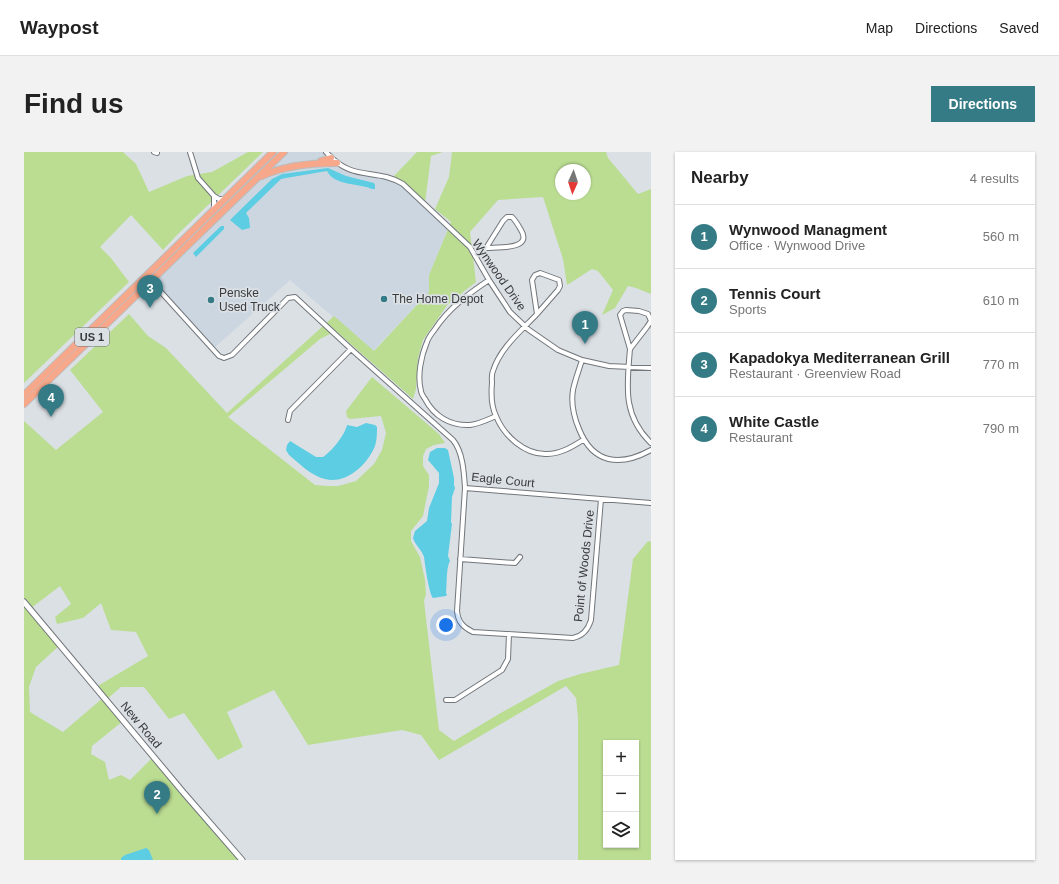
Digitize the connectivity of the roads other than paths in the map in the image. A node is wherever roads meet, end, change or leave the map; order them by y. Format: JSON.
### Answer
{"nodes":[{"id":1,"x":190,"y":152,"type":"edge"},
{"id":2,"x":273,"y":152,"type":"edge"},
{"id":3,"x":284,"y":152,"type":"edge"},
{"id":4,"x":326,"y":152,"type":"edge"},
{"id":5,"x":331,"y":158,"type":"junction"},
{"id":6,"x":318,"y":163,"type":"junction"},
{"id":7,"x":337,"y":163,"type":"junction"},
{"id":8,"x":255,"y":180,"type":"junction"},
{"id":9,"x":214,"y":196,"type":"junction"},
{"id":10,"x":224,"y":199,"type":"junction"},
{"id":11,"x":214,"y":209,"type":"junction"},
{"id":12,"x":486,"y":248,"type":"junction"},
{"id":13,"x":475,"y":256,"type":"junction"},
{"id":14,"x":489,"y":280,"type":"junction"},
{"id":15,"x":151,"y":281,"type":"junction"},
{"id":16,"x":537,"y":314,"type":"junction"},
{"id":17,"x":525,"y":326,"type":"junction"},
{"id":18,"x":351,"y":349,"type":"junction"},
{"id":19,"x":630,"y":349,"type":"junction"},
{"id":20,"x":582,"y":360,"type":"junction"},
{"id":21,"x":628,"y":368,"type":"junction"},
{"id":22,"x":651,"y":368,"type":"edge"},
{"id":23,"x":24,"y":395,"type":"edge"},
{"id":24,"x":24,"y":404,"type":"edge"},
{"id":25,"x":496,"y":416,"type":"junction"},
{"id":26,"x":288,"y":420,"type":"dead end"},
{"id":27,"x":584,"y":440,"type":"junction"},
{"id":28,"x":651,"y":443,"type":"edge"},
{"id":29,"x":651,"y":450,"type":"edge"},
{"id":30,"x":465,"y":488,"type":"junction"},
{"id":31,"x":601,"y":499,"type":"junction"},
{"id":32,"x":651,"y":503,"type":"edge"},
{"id":33,"x":520,"y":557,"type":"dead end"},
{"id":34,"x":460,"y":559,"type":"junction"},
{"id":35,"x":24,"y":602,"type":"edge"},
{"id":36,"x":509,"y":634,"type":"junction"},
{"id":37,"x":446,"y":700,"type":"dead end"},
{"id":38,"x":242,"y":860,"type":"edge"}],
"edges":[{"from":1,"to":9,"type":"street"},
{"from":2,"to":10,"type":"highway","number":"US 1"},
{"from":3,"to":8,"type":"highway","number":"US 1"},
{"from":4,"to":5,"type":"street","name":"Wynwood Drive"},
{"from":5,"to":6,"type":"highway"},
{"from":5,"to":7,"type":"street","name":"Wynwood Drive"},
{"from":6,"to":7,"type":"highway"},
{"from":6,"to":8,"type":"highway"},
{"from":7,"to":13,"type":"street","name":"Wynwood Drive"},
{"from":8,"to":15,"type":"highway","number":"US 1"},
{"from":9,"to":10,"type":"street"},
{"from":9,"to":11,"type":"street"},
{"from":10,"to":11,"type":"highway","number":"US 1"},
{"from":11,"to":23,"type":"highway","number":"US 1"},
{"from":12,"to":12,"type":"street"},
{"from":12,"to":13,"type":"street"},
{"from":13,"to":14,"type":"street","name":"Wynwood Drive"},
{"from":14,"to":17,"type":"street","name":"Wynwood Drive"},
{"from":14,"to":25,"type":"street"},
{"from":15,"to":18,"type":"street","name":"Eagle Court"},
{"from":15,"to":24,"type":"highway","number":"US 1"},
{"from":16,"to":16,"type":"street"},
{"from":16,"to":17,"type":"street"},
{"from":17,"to":20,"type":"street","name":"Wynwood Drive"},
{"from":17,"to":25,"type":"street"},
{"from":18,"to":26,"type":"street"},
{"from":18,"to":30,"type":"street","name":"Eagle Court"},
{"from":19,"to":19,"type":"street"},
{"from":19,"to":21,"type":"street"},
{"from":20,"to":21,"type":"street","name":"Wynwood Drive"},
{"from":20,"to":27,"type":"street"},
{"from":21,"to":22,"type":"street","name":"Wynwood Drive"},
{"from":21,"to":28,"type":"street"},
{"from":25,"to":27,"type":"street"},
{"from":27,"to":29,"type":"street"},
{"from":30,"to":31,"type":"street","name":"Eagle Court"},
{"from":30,"to":34,"type":"street","name":"Point of Woods Drive"},
{"from":31,"to":32,"type":"street","name":"Eagle Court"},
{"from":31,"to":36,"type":"street","name":"Point of Woods Drive"},
{"from":33,"to":34,"type":"street"},
{"from":34,"to":36,"type":"street","name":"Point of Woods Drive"},
{"from":35,"to":38,"type":"street","name":"New Road"},
{"from":36,"to":37,"type":"street"}]}
